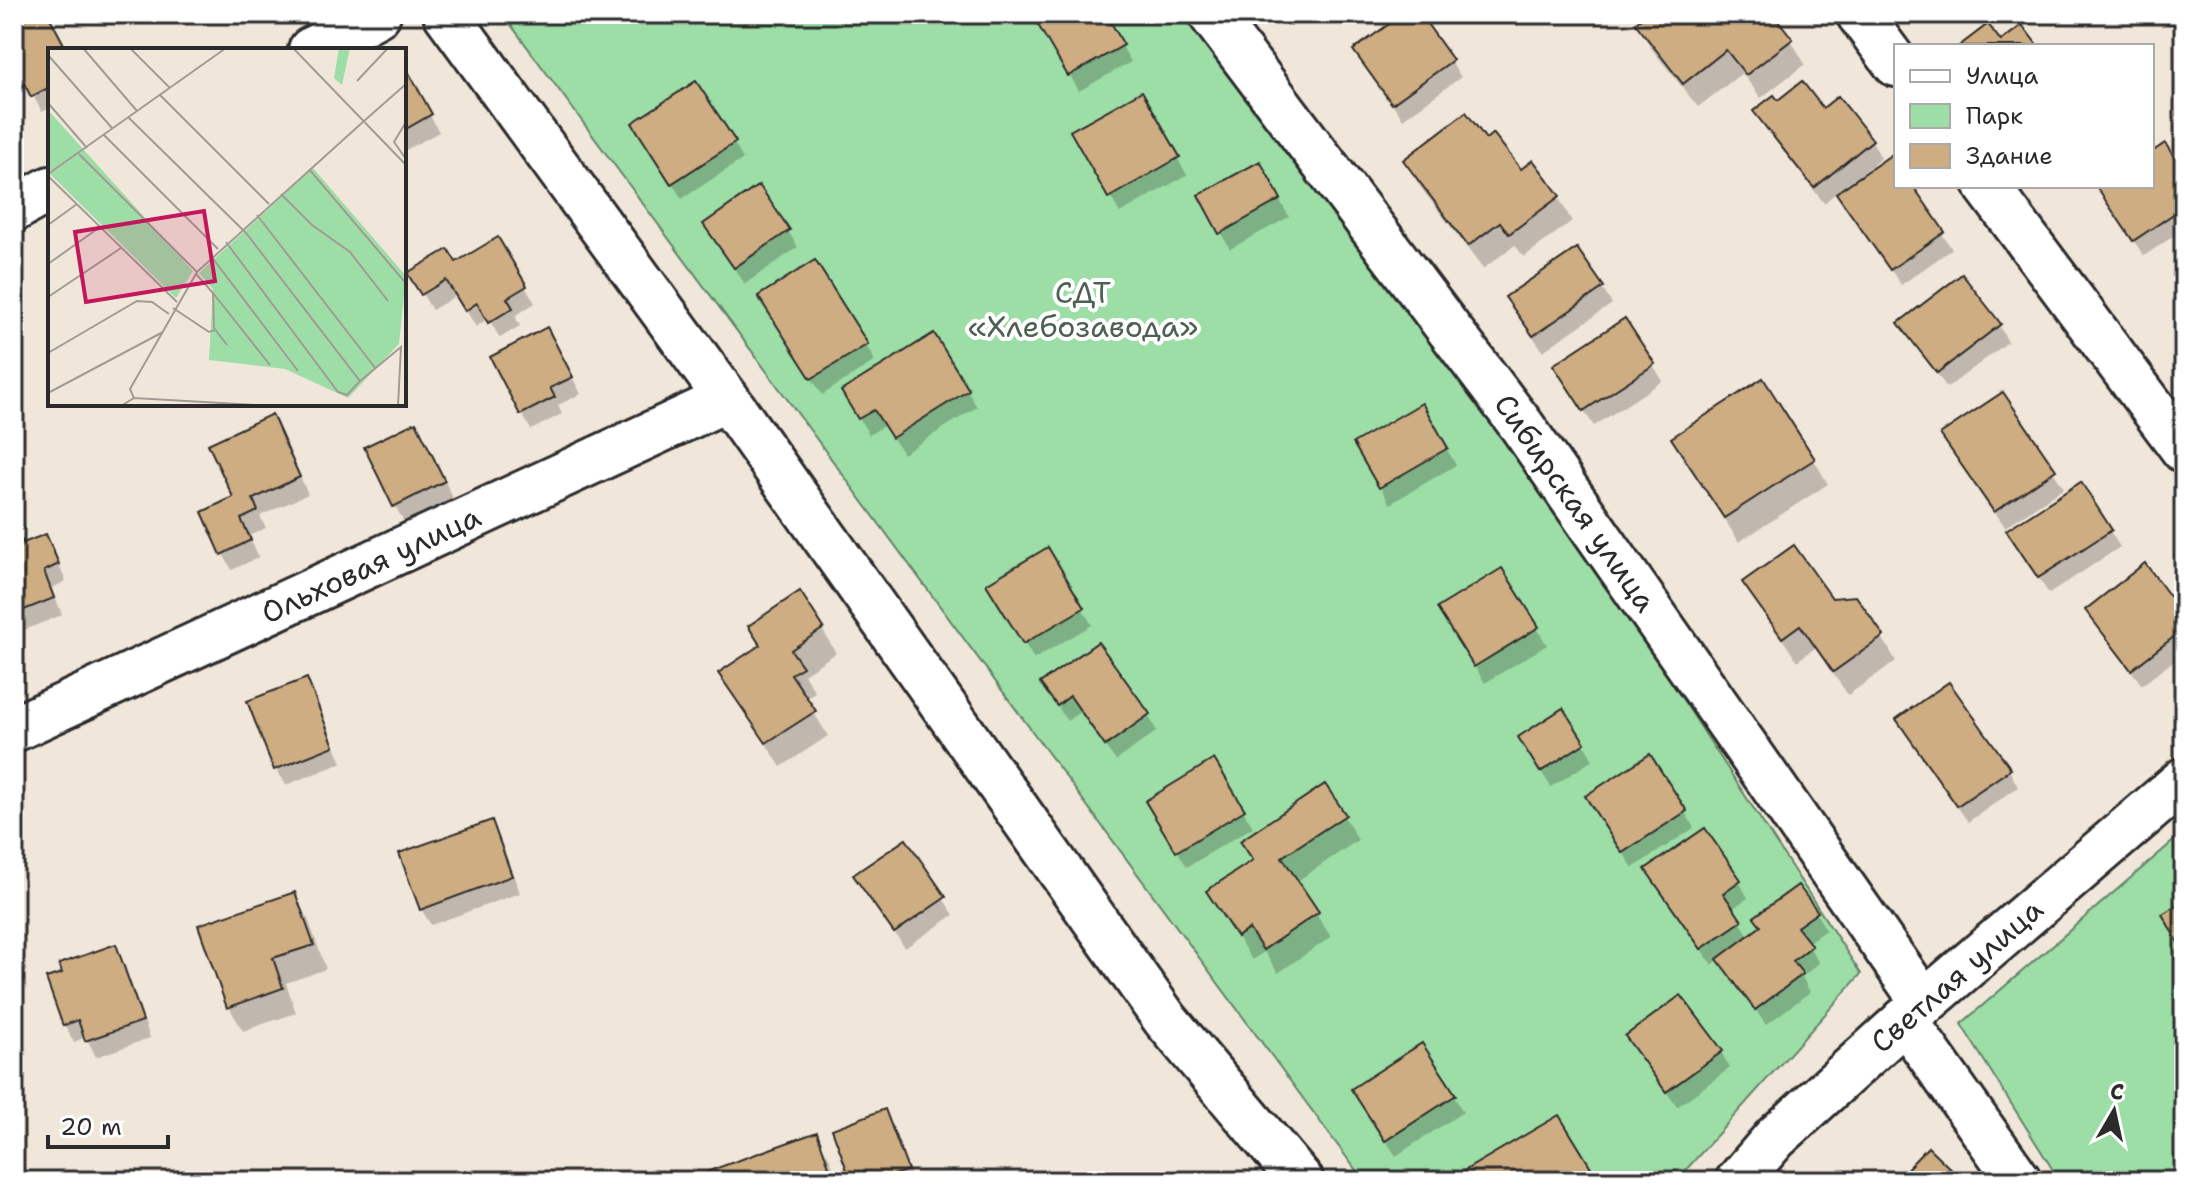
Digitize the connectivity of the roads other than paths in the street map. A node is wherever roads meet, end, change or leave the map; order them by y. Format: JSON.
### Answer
{"nodes":[{"id":1,"x":378,"y":14,"type":"edge"},
{"id":2,"x":446,"y":14,"type":"edge"},
{"id":3,"x":1211,"y":14,"type":"edge"},
{"id":4,"x":1859,"y":14,"type":"edge"},
{"id":5,"x":315,"y":48,"type":"edge"},
{"id":6,"x":1894,"y":61,"type":"edge"},
{"id":7,"x":1988,"y":188,"type":"edge"},
{"id":8,"x":48,"y":190,"type":"edge"},
{"id":9,"x":14,"y":209,"type":"edge"},
{"id":10,"x":727,"y":399,"type":"junction"},
{"id":11,"x":2184,"y":450,"type":"edge"},
{"id":12,"x":14,"y":729,"type":"edge"},
{"id":13,"x":2184,"y":780,"type":"edge"},
{"id":14,"x":1914,"y":1012,"type":"junction"},
{"id":15,"x":1301,"y":1181,"type":"edge"},
{"id":16,"x":1738,"y":1181,"type":"edge"},
{"id":17,"x":2019,"y":1181,"type":"edge"}],
"edges":[{"from":1,"to":5,"type":"street"},
{"from":2,"to":10,"type":"street"},
{"from":3,"to":14,"type":"street","name":"Сибирская улица"},
{"from":4,"to":6,"type":"street"},
{"from":7,"to":11,"type":"street"},
{"from":8,"to":9,"type":"street"},
{"from":10,"to":12,"type":"street","name":"Ольховая улица"},
{"from":10,"to":15,"type":"street"},
{"from":13,"to":14,"type":"street","name":"Светлая улица"},
{"from":14,"to":16,"type":"street","name":"Светлая улица"},
{"from":14,"to":17,"type":"street","name":"Сибирская улица"}]}
